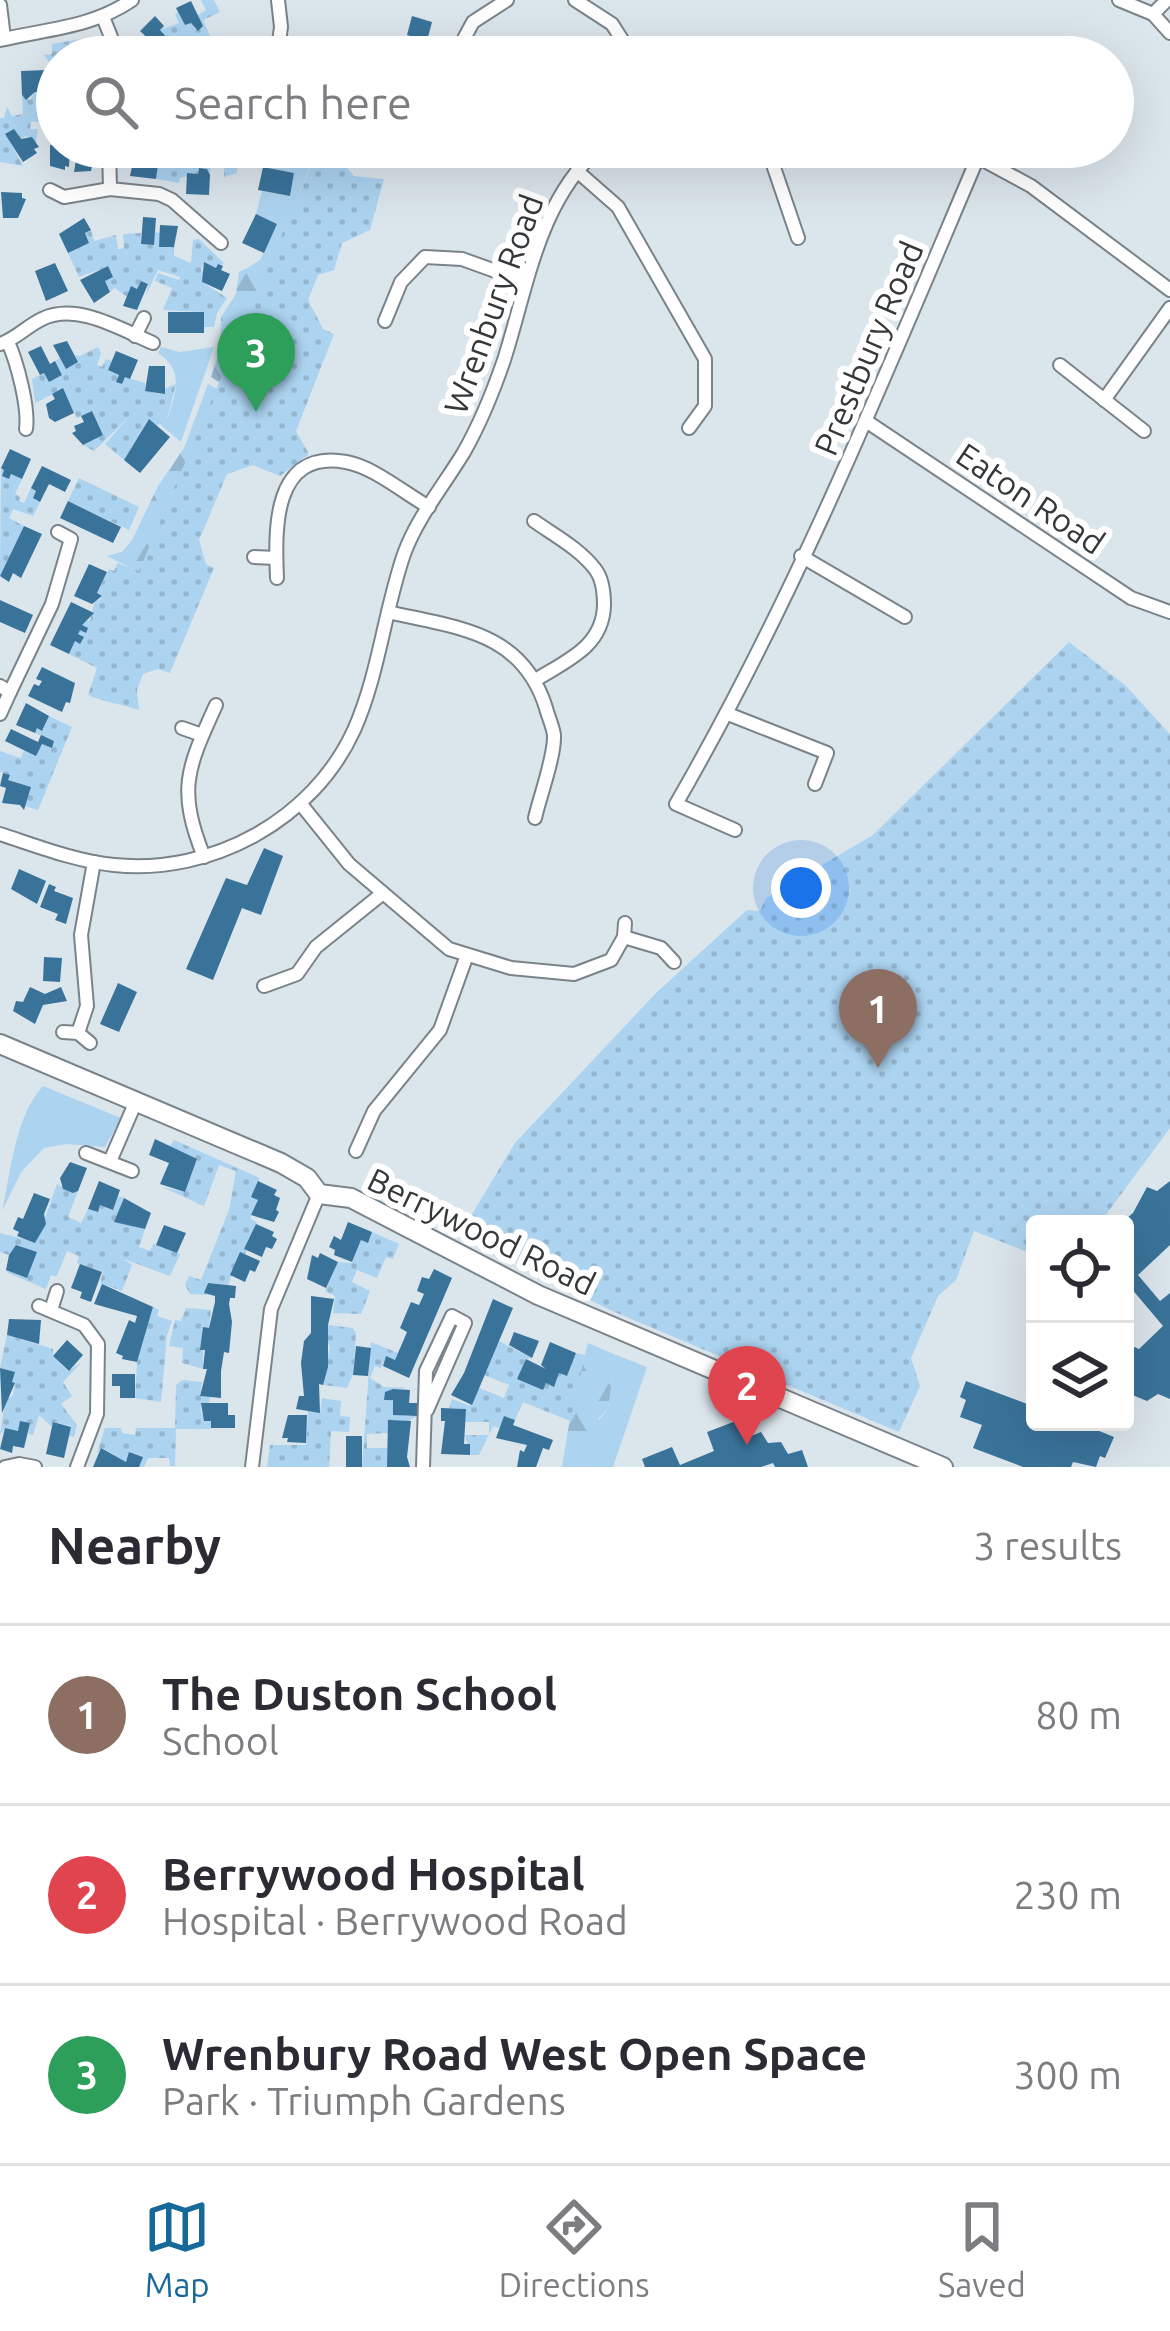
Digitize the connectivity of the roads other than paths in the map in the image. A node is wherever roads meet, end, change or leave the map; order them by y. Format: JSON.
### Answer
{"nodes":[{"id":1,"x":132,"y":0,"type":"edge"},
{"id":2,"x":278,"y":0,"type":"edge"},
{"id":3,"x":507,"y":0,"type":"edge"},
{"id":4,"x":575,"y":0,"type":"edge"},
{"id":5,"x":1119,"y":0,"type":"edge"},
{"id":6,"x":1167,"y":0,"type":"edge"},
{"id":7,"x":0,"y":5,"type":"edge"},
{"id":8,"x":1154,"y":14,"type":"junction"},
{"id":9,"x":103,"y":17,"type":"junction"},
{"id":10,"x":1170,"y":33,"type":"edge"},
{"id":11,"x":111,"y":36,"type":"edge"},
{"id":12,"x":280,"y":36,"type":"edge"},
{"id":13,"x":465,"y":36,"type":"edge"},
{"id":14,"x":620,"y":36,"type":"edge"},
{"id":15,"x":2,"y":39,"type":"edge"},
{"id":16,"x":110,"y":168,"type":"edge"},
{"id":17,"x":581,"y":168,"type":"edge"},
{"id":18,"x":774,"y":168,"type":"edge"},
{"id":19,"x":973,"y":168,"type":"edge"},
{"id":20,"x":998,"y":168,"type":"edge"},
{"id":21,"x":578,"y":171,"type":"junction"},
{"id":22,"x":110,"y":189,"type":"junction"},
{"id":23,"x":50,"y":190,"type":"dead end"},
{"id":24,"x":799,"y":238,"type":"dead end"},
{"id":25,"x":221,"y":243,"type":"dead end"},
{"id":26,"x":526,"y":282,"type":"junction"},
{"id":27,"x":1170,"y":290,"type":"edge"},
{"id":28,"x":1170,"y":308,"type":"edge"},
{"id":29,"x":144,"y":318,"type":"dead end"},
{"id":30,"x":385,"y":320,"type":"dead end"},
{"id":31,"x":135,"y":336,"type":"junction"},
{"id":32,"x":4,"y":343,"type":"edge"},
{"id":33,"x":153,"y":343,"type":"dead end"},
{"id":34,"x":1060,"y":365,"type":"dead end"},
{"id":35,"x":1104,"y":400,"type":"junction"},
{"id":36,"x":866,"y":421,"type":"junction"},
{"id":37,"x":689,"y":428,"type":"dead end"},
{"id":38,"x":26,"y":429,"type":"dead end"},
{"id":39,"x":1144,"y":431,"type":"dead end"},
{"id":40,"x":429,"y":507,"type":"junction"},
{"id":41,"x":534,"y":521,"type":"dead end"},
{"id":42,"x":58,"y":532,"type":"dead end"},
{"id":43,"x":801,"y":556,"type":"junction"},
{"id":44,"x":254,"y":557,"type":"dead end"},
{"id":45,"x":276,"y":558,"type":"junction"},
{"id":46,"x":277,"y":578,"type":"dead end"},
{"id":47,"x":388,"y":612,"type":"junction"},
{"id":48,"x":1170,"y":612,"type":"edge"},
{"id":49,"x":905,"y":616,"type":"dead end"},
{"id":50,"x":537,"y":679,"type":"junction"},
{"id":51,"x":5,"y":689,"type":"edge"},
{"id":52,"x":216,"y":705,"type":"dead end"},
{"id":53,"x":728,"y":714,"type":"junction"},
{"id":54,"x":0,"y":715,"type":"edge"},
{"id":55,"x":182,"y":728,"type":"dead end"},
{"id":56,"x":202,"y":735,"type":"junction"},
{"id":57,"x":814,"y":784,"type":"dead end"},
{"id":58,"x":300,"y":802,"type":"junction"},
{"id":59,"x":535,"y":818,"type":"dead end"},
{"id":60,"x":735,"y":830,"type":"dead end"},
{"id":61,"x":0,"y":834,"type":"edge"},
{"id":62,"x":204,"y":857,"type":"junction"},
{"id":63,"x":94,"y":862,"type":"junction"},
{"id":64,"x":382,"y":893,"type":"junction"},
{"id":65,"x":467,"y":955,"type":"junction"},
{"id":66,"x":674,"y":962,"type":"dead end"},
{"id":67,"x":264,"y":986,"type":"dead end"},
{"id":68,"x":77,"y":1036,"type":"dead end"},
{"id":69,"x":0,"y":1045,"type":"edge"},
{"id":70,"x":137,"y":1100,"type":"junction"},
{"id":71,"x":356,"y":1151,"type":"dead end"},
{"id":72,"x":86,"y":1153,"type":"dead end"},
{"id":73,"x":111,"y":1160,"type":"junction"},
{"id":74,"x":132,"y":1171,"type":"dead end"},
{"id":75,"x":319,"y":1194,"type":"junction"},
{"id":76,"x":57,"y":1291,"type":"dead end"},
{"id":77,"x":427,"y":1410,"type":"junction"},
{"id":78,"x":5,"y":1467,"type":"edge"},
{"id":79,"x":35,"y":1467,"type":"edge"},
{"id":80,"x":77,"y":1467,"type":"edge"},
{"id":81,"x":252,"y":1467,"type":"edge"},
{"id":82,"x":423,"y":1467,"type":"edge"},
{"id":83,"x":943,"y":1467,"type":"edge"}],
"edges":[{"from":1,"to":9,"type":"street"},
{"from":2,"to":12,"type":"street"},
{"from":3,"to":13,"type":"street"},
{"from":4,"to":14,"type":"street"},
{"from":5,"to":8,"type":"street"},
{"from":6,"to":8,"type":"street"},
{"from":7,"to":15,"type":"street"},
{"from":8,"to":10,"type":"street"},
{"from":9,"to":11,"type":"street"},
{"from":9,"to":15,"type":"street"},
{"from":16,"to":22,"type":"street"},
{"from":17,"to":21,"type":"street","name":"Wrenbury Road"},
{"from":18,"to":24,"type":"street"},
{"from":19,"to":36,"type":"street","name":"Prestbury Road"},
{"from":20,"to":27,"type":"street"},
{"from":21,"to":26,"type":"street","name":"Wrenbury Road"},
{"from":21,"to":37,"type":"street"},
{"from":22,"to":23,"type":"street"},
{"from":22,"to":25,"type":"street"},
{"from":26,"to":30,"type":"street"},
{"from":26,"to":40,"type":"street","name":"Wrenbury Road"},
{"from":28,"to":35,"type":"street"},
{"from":29,"to":31,"type":"street"},
{"from":31,"to":32,"type":"street"},
{"from":31,"to":33,"type":"street"},
{"from":32,"to":38,"type":"street"},
{"from":34,"to":35,"type":"street"},
{"from":35,"to":39,"type":"street"},
{"from":36,"to":43,"type":"street","name":"Prestbury Road"},
{"from":36,"to":48,"type":"street","name":"Eaton Road"},
{"from":40,"to":45,"type":"street"},
{"from":40,"to":47,"type":"street","name":"Wrenbury Road"},
{"from":41,"to":50,"type":"street"},
{"from":42,"to":51,"type":"street"},
{"from":43,"to":49,"type":"street"},
{"from":43,"to":53,"type":"street","name":"Prestbury Road"},
{"from":44,"to":45,"type":"street"},
{"from":45,"to":46,"type":"street"},
{"from":47,"to":50,"type":"street"},
{"from":47,"to":58,"type":"street","name":"Wrenbury Road"},
{"from":50,"to":59,"type":"street"},
{"from":51,"to":54,"type":"street"},
{"from":52,"to":56,"type":"street"},
{"from":53,"to":57,"type":"street"},
{"from":53,"to":60,"type":"street","name":"Prestbury Road"},
{"from":55,"to":56,"type":"street"},
{"from":56,"to":62,"type":"street"},
{"from":58,"to":62,"type":"street","name":"Wrenbury Road"},
{"from":58,"to":64,"type":"street"},
{"from":61,"to":63,"type":"street","name":"Wrenbury Road"},
{"from":62,"to":63,"type":"street","name":"Wrenbury Road"},
{"from":63,"to":68,"type":"street"},
{"from":64,"to":65,"type":"street"},
{"from":64,"to":67,"type":"street"},
{"from":65,"to":66,"type":"street"},
{"from":65,"to":71,"type":"street"},
{"from":69,"to":70,"type":"street","name":"Berrywood Road"},
{"from":70,"to":73,"type":"street"},
{"from":70,"to":75,"type":"street","name":"Berrywood Road"},
{"from":72,"to":73,"type":"street"},
{"from":73,"to":74,"type":"street"},
{"from":75,"to":81,"type":"street"},
{"from":75,"to":83,"type":"street","name":"Berrywood Road"},
{"from":76,"to":80,"type":"street"},
{"from":77,"to":77,"type":"street"},
{"from":77,"to":82,"type":"street"},
{"from":78,"to":79,"type":"street"}]}
